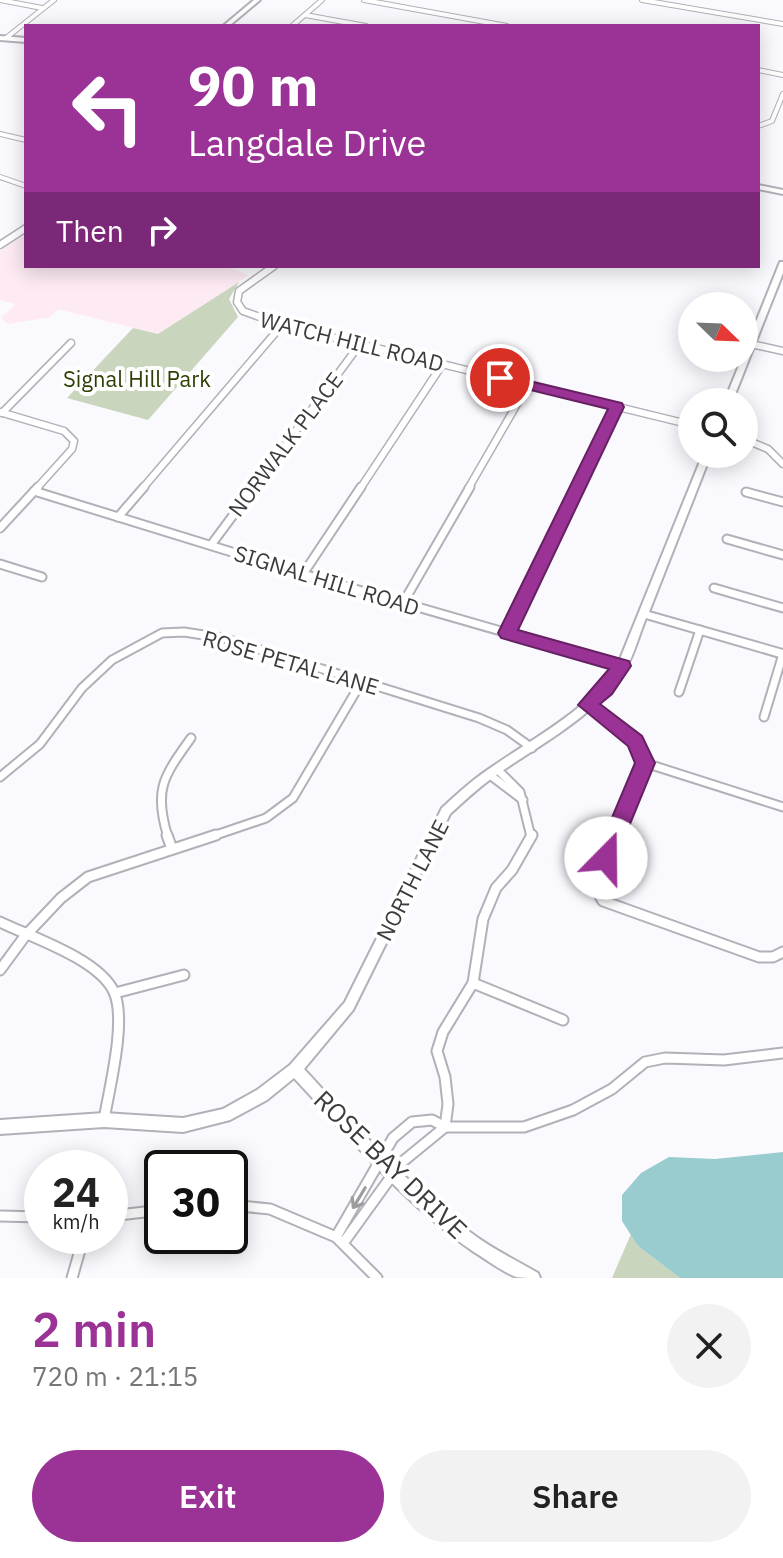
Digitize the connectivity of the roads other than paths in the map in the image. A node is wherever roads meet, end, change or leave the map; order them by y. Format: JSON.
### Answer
{"nodes":[{"id":1,"x":0,"y":0,"type":"edge"},
{"id":2,"x":54,"y":0,"type":"edge"},
{"id":3,"x":257,"y":0,"type":"edge"},
{"id":4,"x":322,"y":0,"type":"edge"},
{"id":5,"x":364,"y":0,"type":"edge"},
{"id":6,"x":642,"y":0,"type":"edge"},
{"id":7,"x":656,"y":1,"type":"edge"},
{"id":8,"x":42,"y":8,"type":"junction"},
{"id":9,"x":649,"y":10,"type":"dead end"},
{"id":10,"x":305,"y":15,"type":"junction"},
{"id":11,"x":228,"y":24,"type":"edge"},
{"id":12,"x":294,"y":24,"type":"edge"},
{"id":13,"x":355,"y":24,"type":"edge"},
{"id":14,"x":496,"y":24,"type":"edge"},
{"id":15,"x":783,"y":24,"type":"edge"},
{"id":16,"x":3,"y":38,"type":"edge"},
{"id":17,"x":24,"y":40,"type":"edge"},
{"id":18,"x":760,"y":70,"type":"edge"},
{"id":19,"x":783,"y":75,"type":"edge"},
{"id":20,"x":783,"y":94,"type":"edge"},
{"id":21,"x":760,"y":125,"type":"edge"},
{"id":22,"x":0,"y":134,"type":"edge"},
{"id":23,"x":24,"y":140,"type":"edge"},
{"id":24,"x":2,"y":180,"type":"edge"},
{"id":25,"x":24,"y":186,"type":"edge"},
{"id":26,"x":760,"y":187,"type":"edge"},
{"id":27,"x":783,"y":192,"type":"edge"},
{"id":28,"x":24,"y":229,"type":"edge"},
{"id":29,"x":0,"y":245,"type":"edge"},
{"id":30,"x":783,"y":264,"type":"edge"},
{"id":31,"x":271,"y":268,"type":"edge"},
{"id":32,"x":282,"y":325,"type":"junction"},
{"id":33,"x":758,"y":326,"type":"edge"},
{"id":34,"x":71,"y":343,"type":"dead end"},
{"id":35,"x":360,"y":344,"type":"junction"},
{"id":36,"x":758,"y":346,"type":"edge"},
{"id":37,"x":783,"y":351,"type":"edge"},
{"id":38,"x":442,"y":365,"type":"junction"},
{"id":39,"x":528,"y":385,"type":"junction"},
{"id":40,"x":617,"y":407,"type":"junction"},
{"id":41,"x":1,"y":413,"type":"edge"},
{"id":42,"x":678,"y":422,"type":"edge"},
{"id":43,"x":758,"y":445,"type":"edge"},
{"id":44,"x":783,"y":464,"type":"edge"},
{"id":45,"x":701,"y":468,"type":"edge"},
{"id":46,"x":34,"y":491,"type":"junction"},
{"id":47,"x":746,"y":492,"type":"dead end"},
{"id":48,"x":783,"y":502,"type":"edge"},
{"id":49,"x":118,"y":517,"type":"junction"},
{"id":50,"x":0,"y":528,"type":"edge"},
{"id":51,"x":727,"y":539,"type":"dead end"},
{"id":52,"x":211,"y":545,"type":"junction"},
{"id":53,"x":783,"y":555,"type":"edge"},
{"id":54,"x":0,"y":564,"type":"edge"},
{"id":55,"x":303,"y":574,"type":"junction"},
{"id":56,"x":42,"y":577,"type":"dead end"},
{"id":57,"x":714,"y":588,"type":"dead end"},
{"id":58,"x":403,"y":603,"type":"junction"},
{"id":59,"x":783,"y":608,"type":"edge"},
{"id":60,"x":643,"y":614,"type":"junction"},
{"id":61,"x":700,"y":630,"type":"junction"},
{"id":62,"x":507,"y":633,"type":"junction"},
{"id":63,"x":783,"y":654,"type":"edge"},
{"id":64,"x":622,"y":666,"type":"junction"},
{"id":65,"x":362,"y":681,"type":"junction"},
{"id":66,"x":679,"y":692,"type":"dead end"},
{"id":67,"x":587,"y":705,"type":"junction"},
{"id":68,"x":764,"y":717,"type":"dead end"},
{"id":69,"x":191,"y":738,"type":"dead end"},
{"id":70,"x":532,"y":748,"type":"junction"},
{"id":71,"x":645,"y":763,"type":"junction"},
{"id":72,"x":494,"y":772,"type":"junction"},
{"id":73,"x":0,"y":777,"type":"edge"},
{"id":74,"x":783,"y":807,"type":"edge"},
{"id":75,"x":172,"y":849,"type":"junction"},
{"id":76,"x":0,"y":922,"type":"edge"},
{"id":77,"x":25,"y":936,"type":"junction"},
{"id":78,"x":783,"y":952,"type":"edge"},
{"id":79,"x":0,"y":970,"type":"edge"},
{"id":80,"x":184,"y":975,"type":"dead end"},
{"id":81,"x":473,"y":983,"type":"junction"},
{"id":82,"x":115,"y":993,"type":"junction"},
{"id":83,"x":563,"y":1020,"type":"dead end"},
{"id":84,"x":783,"y":1053,"type":"edge"},
{"id":85,"x":295,"y":1069,"type":"junction"},
{"id":86,"x":104,"y":1120,"type":"junction"},
{"id":87,"x":0,"y":1127,"type":"edge"},
{"id":88,"x":445,"y":1127,"type":"junction"},
{"id":89,"x":380,"y":1159,"type":"junction"},
{"id":90,"x":393,"y":1173,"type":"junction"},
{"id":91,"x":248,"y":1207,"type":"edge"},
{"id":92,"x":0,"y":1216,"type":"edge"},
{"id":93,"x":24,"y":1217,"type":"edge"},
{"id":94,"x":340,"y":1240,"type":"junction"},
{"id":95,"x":79,"y":1254,"type":"edge"},
{"id":96,"x":72,"y":1278,"type":"edge"},
{"id":97,"x":377,"y":1278,"type":"edge"},
{"id":98,"x":533,"y":1278,"type":"edge"}],
"edges":[{"from":1,"to":8,"type":"street"},
{"from":2,"to":8,"type":"street"},
{"from":3,"to":11,"type":"street"},
{"from":4,"to":10,"type":"street"},
{"from":5,"to":14,"type":"street"},
{"from":6,"to":7,"type":"street"},
{"from":7,"to":9,"type":"street"},
{"from":7,"to":15,"type":"street"},
{"from":8,"to":16,"type":"street"},
{"from":10,"to":12,"type":"street"},
{"from":10,"to":13,"type":"street"},
{"from":16,"to":17,"type":"street"},
{"from":18,"to":19,"type":"street"},
{"from":20,"to":21,"type":"street"},
{"from":22,"to":23,"type":"street"},
{"from":24,"to":25,"type":"street"},
{"from":26,"to":27,"type":"street"},
{"from":28,"to":29,"type":"street"},
{"from":30,"to":33,"type":"street"},
{"from":31,"to":32,"type":"street","name":"WATCH HILL ROAD"},
{"from":32,"to":35,"type":"street","name":"WATCH HILL ROAD"},
{"from":32,"to":49,"type":"street"},
{"from":34,"to":41,"type":"street"},
{"from":35,"to":38,"type":"street","name":"WATCH HILL ROAD"},
{"from":35,"to":52,"type":"street","name":"NORWALK PLACE"},
{"from":36,"to":37,"type":"street"},
{"from":38,"to":39,"type":"street","name":"WATCH HILL ROAD"},
{"from":38,"to":55,"type":"street"},
{"from":39,"to":40,"type":"street","name":"WATCH HILL ROAD"},
{"from":39,"to":58,"type":"street"},
{"from":40,"to":42,"type":"street","name":"WATCH HILL ROAD"},
{"from":40,"to":62,"type":"street"},
{"from":41,"to":46,"type":"street"},
{"from":43,"to":44,"type":"street"},
{"from":45,"to":60,"type":"street","name":"NORTH LANE"},
{"from":46,"to":49,"type":"street","name":"SIGNAL HILL ROAD"},
{"from":46,"to":50,"type":"street"},
{"from":47,"to":48,"type":"street"},
{"from":49,"to":52,"type":"street","name":"SIGNAL HILL ROAD"},
{"from":51,"to":53,"type":"street"},
{"from":52,"to":55,"type":"street","name":"SIGNAL HILL ROAD"},
{"from":54,"to":56,"type":"street"},
{"from":55,"to":58,"type":"street","name":"SIGNAL HILL ROAD"},
{"from":57,"to":59,"type":"street"},
{"from":58,"to":62,"type":"street","name":"SIGNAL HILL ROAD"},
{"from":60,"to":61,"type":"street"},
{"from":60,"to":64,"type":"street","name":"NORTH LANE"},
{"from":61,"to":63,"type":"street"},
{"from":61,"to":66,"type":"street"},
{"from":62,"to":64,"type":"street","name":"SIGNAL HILL ROAD"},
{"from":63,"to":68,"type":"street"},
{"from":64,"to":67,"type":"street","name":"NORTH LANE"},
{"from":65,"to":70,"type":"street","name":"ROSE PETAL LANE"},
{"from":65,"to":73,"type":"street","name":"ROSE PETAL LANE"},
{"from":65,"to":75,"type":"street"},
{"from":67,"to":70,"type":"street","name":"NORTH LANE"},
{"from":67,"to":71,"type":"street"},
{"from":69,"to":75,"type":"street"},
{"from":70,"to":72,"type":"street","name":"NORTH LANE"},
{"from":71,"to":74,"type":"street"},
{"from":71,"to":78,"type":"street"},
{"from":72,"to":81,"type":"street"},
{"from":72,"to":85,"type":"street","name":"NORTH LANE"},
{"from":75,"to":77,"type":"street"},
{"from":76,"to":77,"type":"street"},
{"from":77,"to":79,"type":"street"},
{"from":77,"to":82,"type":"street"},
{"from":80,"to":82,"type":"street"},
{"from":81,"to":83,"type":"street"},
{"from":81,"to":88,"type":"street"},
{"from":82,"to":86,"type":"street"},
{"from":84,"to":88,"type":"street"},
{"from":85,"to":86,"type":"street","name":"NORTH LANE"},
{"from":85,"to":89,"type":"street","name":"ROSE BAY DRIVE"},
{"from":86,"to":87,"type":"street","name":"NORTH LANE"},
{"from":88,"to":89,"type":"street"},
{"from":88,"to":90,"type":"street"},
{"from":89,"to":90,"type":"street","name":"ROSE BAY DRIVE"},
{"from":89,"to":94,"type":"street","one_way":true},
{"from":90,"to":94,"type":"street"},
{"from":90,"to":98,"type":"street","name":"ROSE BAY DRIVE"},
{"from":91,"to":94,"type":"street"},
{"from":92,"to":93,"type":"street"},
{"from":94,"to":97,"type":"street"},
{"from":95,"to":96,"type":"street"}]}
